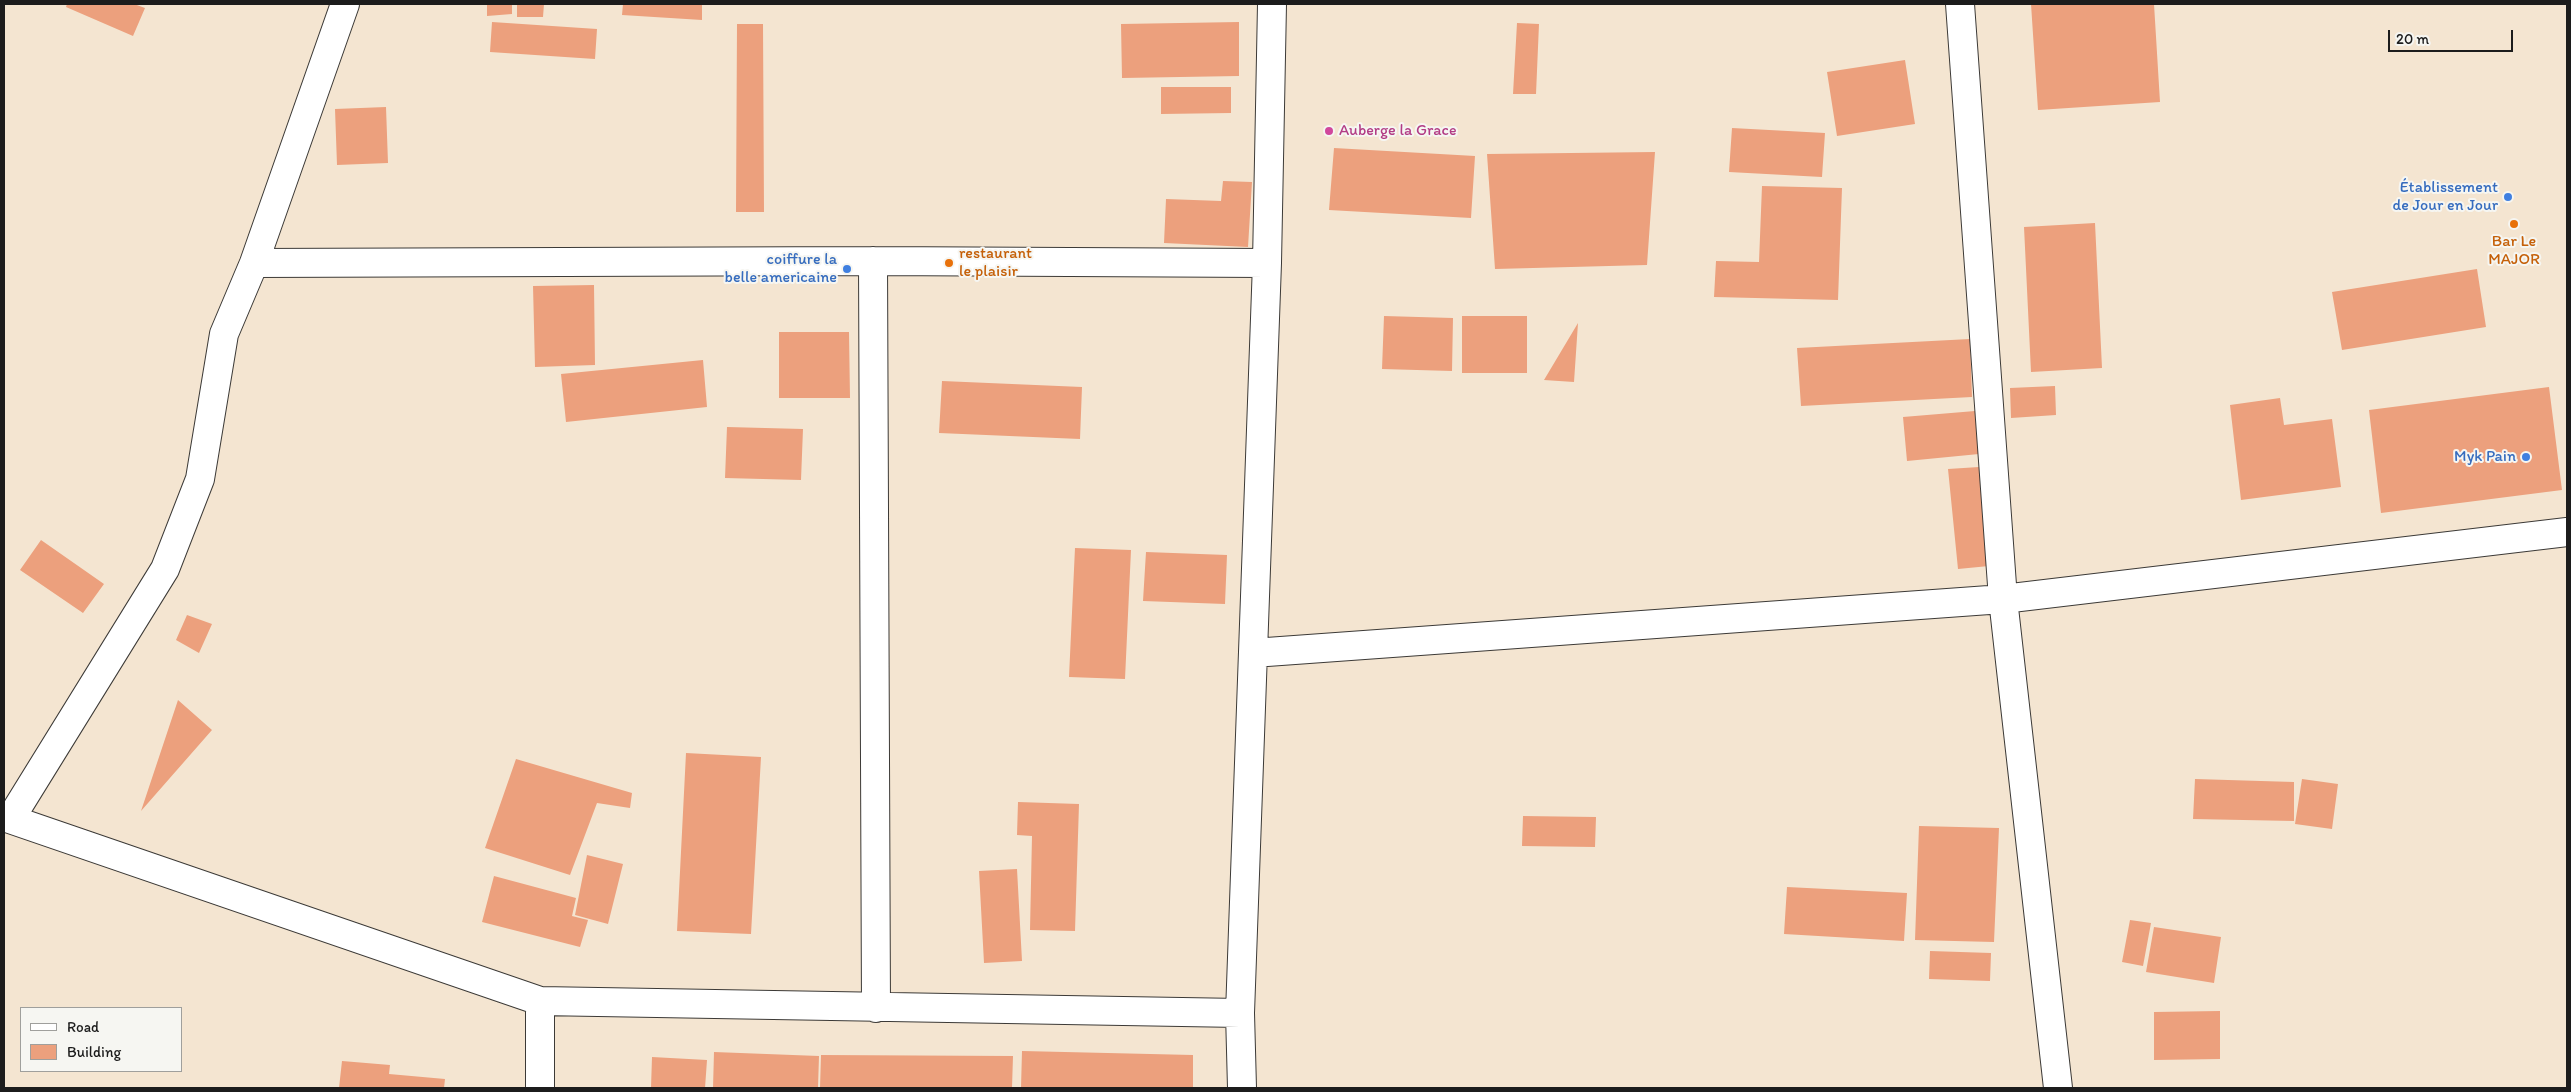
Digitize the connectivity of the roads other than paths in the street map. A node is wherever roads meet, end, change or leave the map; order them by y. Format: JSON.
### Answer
{"nodes":[{"id":1,"x":346,"y":4,"type":"edge"},
{"id":2,"x":1272,"y":4,"type":"edge"},
{"id":3,"x":1960,"y":4,"type":"edge"},
{"id":4,"x":873,"y":261,"type":"junction"},
{"id":5,"x":254,"y":263,"type":"junction"},
{"id":6,"x":1267,"y":263,"type":"junction"},
{"id":7,"x":2567,"y":532,"type":"edge"},
{"id":8,"x":2004,"y":599,"type":"junction"},
{"id":9,"x":1253,"y":653,"type":"junction"},
{"id":10,"x":7,"y":818,"type":"edge"},
{"id":11,"x":540,"y":1001,"type":"junction"},
{"id":12,"x":876,"y":1008,"type":"junction"},
{"id":13,"x":1240,"y":1013,"type":"junction"},
{"id":14,"x":540,"y":1088,"type":"edge"},
{"id":15,"x":1242,"y":1088,"type":"edge"},
{"id":16,"x":2058,"y":1088,"type":"edge"}],
"edges":[{"from":1,"to":5,"type":"street"},
{"from":2,"to":6,"type":"street"},
{"from":3,"to":8,"type":"street"},
{"from":4,"to":5,"type":"street"},
{"from":4,"to":6,"type":"street"},
{"from":4,"to":12,"type":"street"},
{"from":5,"to":10,"type":"street"},
{"from":6,"to":9,"type":"street"},
{"from":7,"to":8,"type":"street"},
{"from":8,"to":9,"type":"street"},
{"from":8,"to":16,"type":"street"},
{"from":9,"to":13,"type":"street"},
{"from":10,"to":11,"type":"street"},
{"from":11,"to":12,"type":"street"},
{"from":11,"to":14,"type":"street"},
{"from":12,"to":13,"type":"street"},
{"from":13,"to":15,"type":"street"}]}
